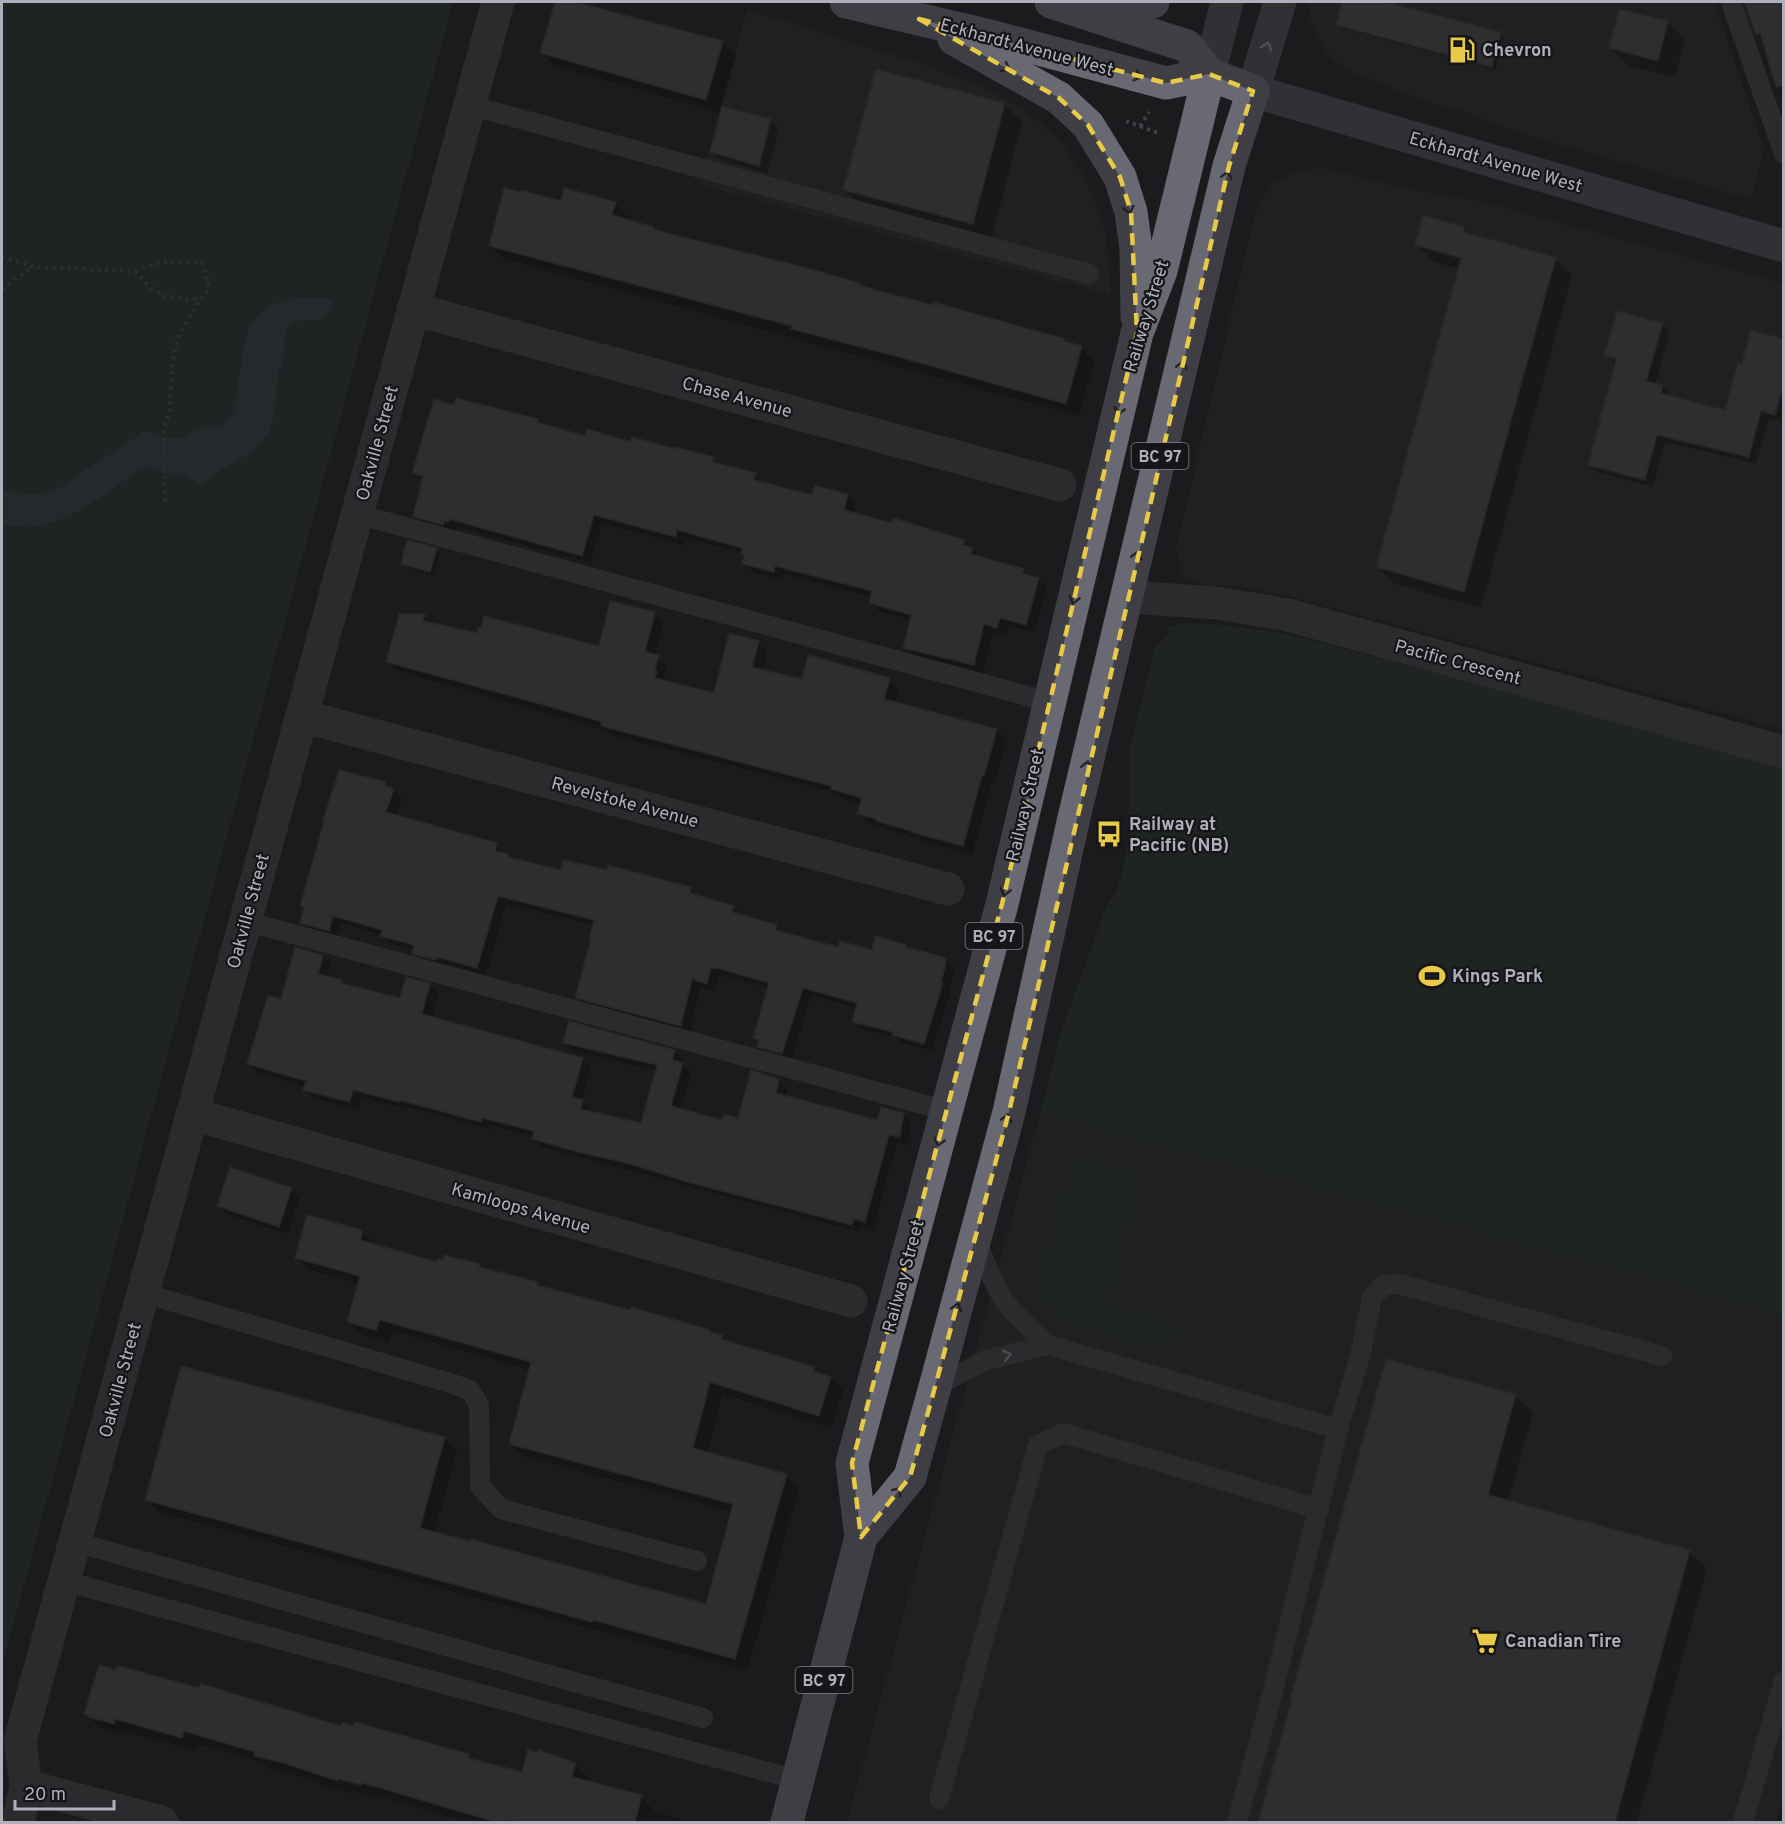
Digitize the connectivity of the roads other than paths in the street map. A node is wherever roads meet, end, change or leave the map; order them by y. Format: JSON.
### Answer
{"nodes":[{"id":1,"x":498,"y":2,"type":"edge"},
{"id":2,"x":846,"y":2,"type":"edge"},
{"id":3,"x":1152,"y":2,"type":"edge"},
{"id":4,"x":1227,"y":2,"type":"edge"},
{"id":5,"x":1280,"y":2,"type":"edge"},
{"id":6,"x":1731,"y":2,"type":"edge"},
{"id":7,"x":1063,"y":5,"type":"edge"},
{"id":8,"x":919,"y":19,"type":"junction"},
{"id":9,"x":1209,"y":74,"type":"junction"},
{"id":10,"x":1253,"y":91,"type":"junction"},
{"id":11,"x":469,"y":105,"type":"junction"},
{"id":12,"x":1784,"y":154,"type":"edge"},
{"id":13,"x":1784,"y":246,"type":"edge"},
{"id":14,"x":1089,"y":274,"type":"dead end"},
{"id":15,"x":413,"y":309,"type":"junction"},
{"id":16,"x":1137,"y":333,"type":"junction"},
{"id":17,"x":1060,"y":486,"type":"dead end"},
{"id":18,"x":357,"y":514,"type":"junction"},
{"id":19,"x":1127,"y":597,"type":"junction"},
{"id":20,"x":1050,"y":702,"type":"junction"},
{"id":21,"x":302,"y":716,"type":"junction"},
{"id":22,"x":1784,"y":752,"type":"edge"},
{"id":23,"x":948,"y":889,"type":"dead end"},
{"id":24,"x":245,"y":921,"type":"junction"},
{"id":25,"x":948,"y":1111,"type":"junction"},
{"id":26,"x":192,"y":1114,"type":"junction"},
{"id":27,"x":975,"y":1238,"type":"junction"},
{"id":28,"x":143,"y":1293,"type":"junction"},
{"id":29,"x":850,"y":1301,"type":"dead end"},
{"id":30,"x":1048,"y":1345,"type":"junction"},
{"id":31,"x":1662,"y":1356,"type":"dead end"},
{"id":32,"x":935,"y":1387,"type":"junction"},
{"id":33,"x":1338,"y":1430,"type":"junction"},
{"id":34,"x":1319,"y":1509,"type":"junction"},
{"id":35,"x":861,"y":1537,"type":"junction"},
{"id":36,"x":75,"y":1542,"type":"junction"},
{"id":37,"x":697,"y":1561,"type":"dead end"},
{"id":38,"x":64,"y":1581,"type":"junction"},
{"id":39,"x":1784,"y":1681,"type":"edge"},
{"id":40,"x":703,"y":1718,"type":"dead end"},
{"id":41,"x":798,"y":1780,"type":"junction"},
{"id":42,"x":26,"y":1786,"type":"junction"},
{"id":43,"x":939,"y":1799,"type":"dead end"},
{"id":44,"x":18,"y":1822,"type":"edge"},
{"id":45,"x":162,"y":1822,"type":"edge"},
{"id":46,"x":787,"y":1822,"type":"edge"},
{"id":47,"x":1237,"y":1822,"type":"edge"},
{"id":48,"x":1743,"y":1822,"type":"edge"}],
"edges":[{"from":1,"to":11,"type":"street","name":"Oakville Street"},
{"from":2,"to":8,"type":"highway","name":"Eckhardt Avenue West"},
{"from":3,"to":7,"type":"highway"},
{"from":4,"to":9,"type":"main road"},
{"from":10,"to":5,"type":"main road","one_way":true},
{"from":6,"to":12,"type":"lane"},
{"from":7,"to":9,"type":"highway"},
{"from":8,"to":9,"type":"highway","name":"Eckhardt Avenue West","one_way":true},
{"from":8,"to":16,"type":"highway","one_way":true},
{"from":9,"to":10,"type":"highway","name":"Eckhardt Avenue West"},
{"from":9,"to":16,"type":"highway","name":"Railway Street","number":"BC 97"},
{"from":10,"to":13,"type":"main road","name":"Eckhardt Avenue West"},
{"from":19,"to":10,"type":"highway","name":"Railway Street","number":"BC 97","one_way":true},
{"from":11,"to":14,"type":"lane"},
{"from":11,"to":15,"type":"street","name":"Oakville Street"},
{"from":15,"to":17,"type":"street","name":"Chase Avenue"},
{"from":15,"to":18,"type":"street","name":"Oakville Street"},
{"from":16,"to":20,"type":"highway","name":"Railway Street","number":"BC 97","one_way":true},
{"from":18,"to":20,"type":"lane"},
{"from":18,"to":21,"type":"street","name":"Oakville Street"},
{"from":19,"to":22,"type":"street","name":"Pacific Crescent"},
{"from":27,"to":19,"type":"highway","name":"Railway Street","number":"BC 97","one_way":true},
{"from":20,"to":25,"type":"highway","name":"Railway Street","number":"BC 97","one_way":true},
{"from":21,"to":23,"type":"street","name":"Revelstoke Avenue"},
{"from":21,"to":24,"type":"street","name":"Oakville Street"},
{"from":24,"to":25,"type":"lane"},
{"from":24,"to":26,"type":"street","name":"Oakville Street"},
{"from":25,"to":35,"type":"highway","name":"Railway Street","number":"BC 97","one_way":true},
{"from":26,"to":28,"type":"street","name":"Oakville Street"},
{"from":26,"to":29,"type":"street","name":"Kamloops Avenue"},
{"from":27,"to":30,"type":"lane"},
{"from":32,"to":27,"type":"highway","name":"Railway Street","number":"BC 97","one_way":true},
{"from":28,"to":36,"type":"street","name":"Oakville Street"},
{"from":28,"to":37,"type":"lane"},
{"from":32,"to":30,"type":"lane","one_way":true},
{"from":30,"to":33,"type":"lane"},
{"from":31,"to":33,"type":"lane"},
{"from":35,"to":32,"type":"highway","name":"Railway Street","number":"BC 97","one_way":true},
{"from":33,"to":34,"type":"lane"},
{"from":34,"to":43,"type":"lane"},
{"from":34,"to":47,"type":"lane"},
{"from":35,"to":41,"type":"highway","name":"Railway Street","number":"BC 97"},
{"from":36,"to":38,"type":"street","name":"Oakville Street"},
{"from":36,"to":40,"type":"lane"},
{"from":38,"to":41,"type":"lane"},
{"from":38,"to":42,"type":"street","name":"Oakville Street"},
{"from":39,"to":48,"type":"lane"},
{"from":41,"to":46,"type":"highway","name":"Railway Street","number":"BC 97"},
{"from":42,"to":44,"type":"street","name":"Oakville Street"},
{"from":42,"to":45,"type":"street"}]}
